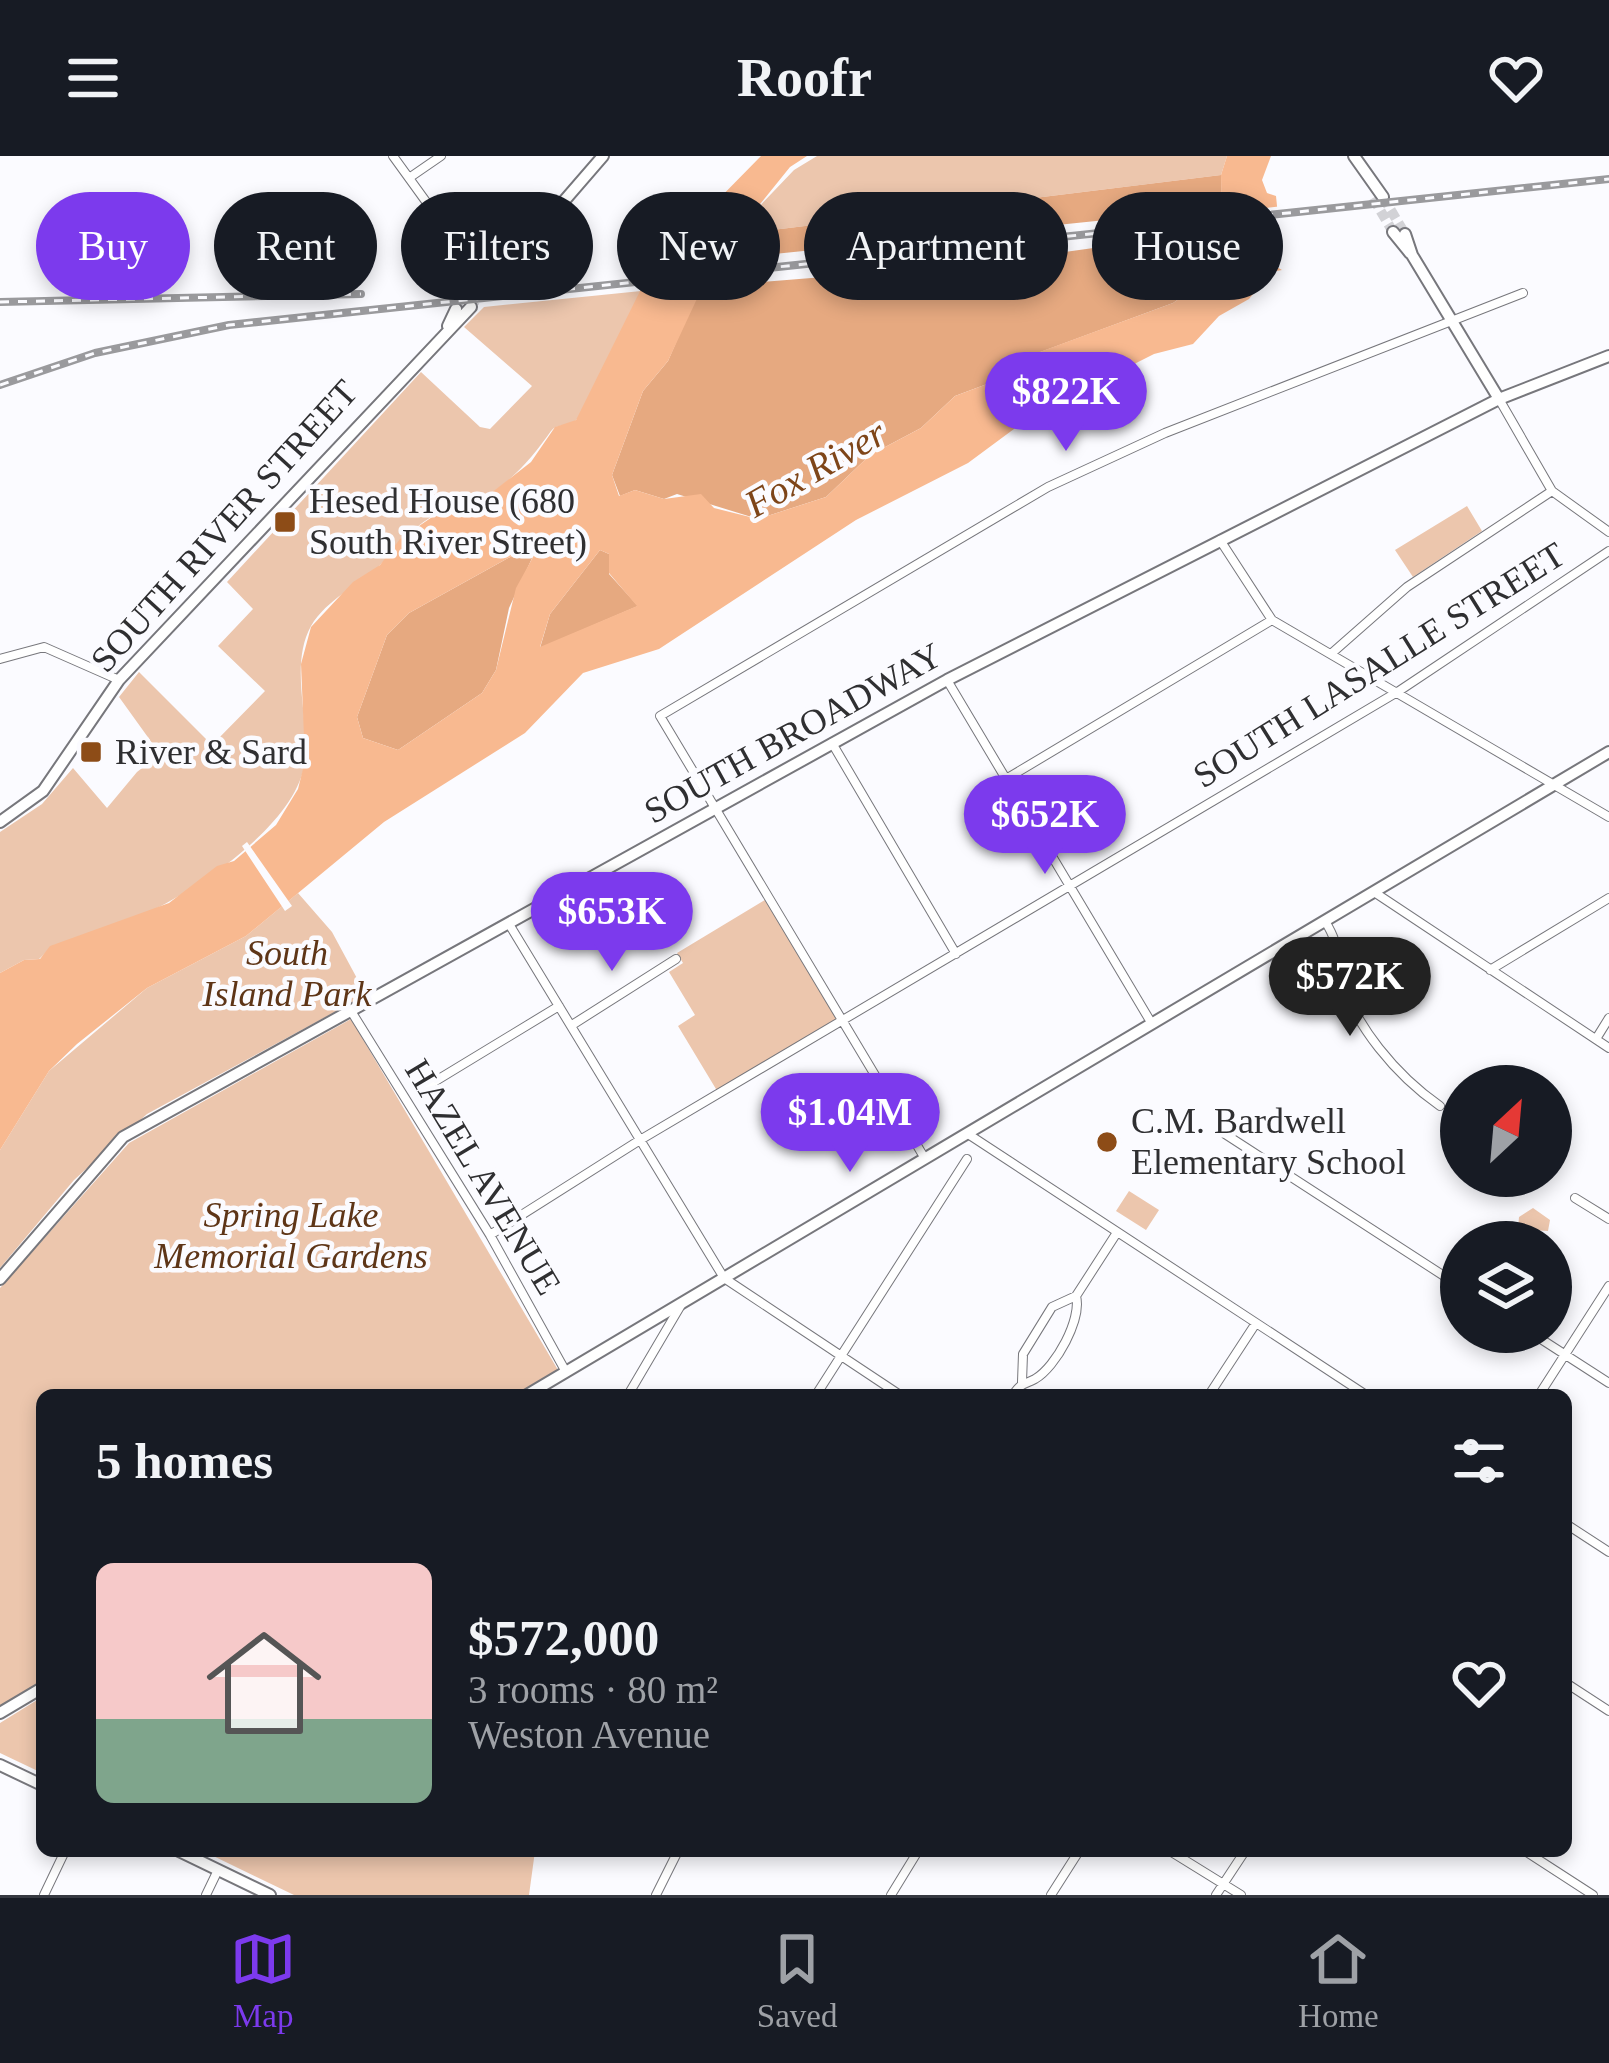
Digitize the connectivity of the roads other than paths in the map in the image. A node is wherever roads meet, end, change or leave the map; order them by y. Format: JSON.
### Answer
{"nodes":[{"id":1,"x":394,"y":156,"type":"edge"},
{"id":2,"x":441,"y":156,"type":"edge"},
{"id":3,"x":603,"y":156,"type":"edge"},
{"id":4,"x":1354,"y":156,"type":"edge"},
{"id":5,"x":409,"y":178,"type":"junction"},
{"id":6,"x":420,"y":192,"type":"edge"},
{"id":7,"x":571,"y":192,"type":"edge"},
{"id":8,"x":1378,"y":197,"type":"tunnel mouth"},
{"id":9,"x":1399,"y":233,"type":"tunnel mouth"},
{"id":10,"x":1523,"y":293,"type":"dead end"},
{"id":11,"x":470,"y":307,"type":"tunnel mouth"},
{"id":12,"x":456,"y":309,"type":"tunnel mouth"},
{"id":13,"x":1451,"y":321,"type":"junction"},
{"id":14,"x":448,"y":326,"type":"junction"},
{"id":15,"x":1609,"y":356,"type":"edge"},
{"id":16,"x":1499,"y":398,"type":"junction"},
{"id":17,"x":1552,"y":491,"type":"junction"},
{"id":18,"x":1609,"y":532,"type":"edge"},
{"id":19,"x":1220,"y":540,"type":"junction"},
{"id":20,"x":1609,"y":551,"type":"edge"},
{"id":21,"x":1272,"y":620,"type":"junction"},
{"id":22,"x":1332,"y":653,"type":"junction"},
{"id":23,"x":0,"y":658,"type":"edge"},
{"id":24,"x":119,"y":680,"type":"junction"},
{"id":25,"x":947,"y":680,"type":"junction"},
{"id":26,"x":1399,"y":691,"type":"junction"},
{"id":27,"x":832,"y":743,"type":"junction"},
{"id":28,"x":1609,"y":752,"type":"edge"},
{"id":29,"x":1006,"y":779,"type":"junction"},
{"id":30,"x":1554,"y":784,"type":"junction"},
{"id":31,"x":716,"y":811,"type":"junction"},
{"id":32,"x":1609,"y":817,"type":"edge"},
{"id":33,"x":0,"y":822,"type":"edge"},
{"id":34,"x":1070,"y":887,"type":"junction"},
{"id":35,"x":1374,"y":892,"type":"junction"},
{"id":36,"x":1609,"y":898,"type":"edge"},
{"id":37,"x":1325,"y":921,"type":"junction"},
{"id":38,"x":509,"y":924,"type":"junction"},
{"id":39,"x":956,"y":954,"type":"junction"},
{"id":40,"x":676,"y":959,"type":"dead end"},
{"id":41,"x":1490,"y":970,"type":"junction"},
{"id":42,"x":559,"y":1006,"type":"junction"},
{"id":43,"x":351,"y":1011,"type":"junction"},
{"id":44,"x":1609,"y":1018,"type":"edge"},
{"id":45,"x":844,"y":1022,"type":"junction"},
{"id":46,"x":1152,"y":1024,"type":"junction"},
{"id":47,"x":572,"y":1025,"type":"junction"},
{"id":48,"x":1596,"y":1039,"type":"junction"},
{"id":49,"x":1609,"y":1048,"type":"edge"},
{"id":50,"x":424,"y":1088,"type":"dead end"},
{"id":51,"x":1440,"y":1106,"type":"dead end"},
{"id":52,"x":967,"y":1133,"type":"junction"},
{"id":53,"x":1225,"y":1134,"type":"dead end"},
{"id":54,"x":640,"y":1140,"type":"junction"},
{"id":55,"x":923,"y":1157,"type":"junction"},
{"id":56,"x":967,"y":1159,"type":"dead end"},
{"id":57,"x":1575,"y":1198,"type":"dead end"},
{"id":58,"x":1609,"y":1220,"type":"edge"},
{"id":59,"x":494,"y":1232,"type":"junction"},
{"id":60,"x":1116,"y":1234,"type":"junction"},
{"id":61,"x":1440,"y":1273,"type":"edge"},
{"id":62,"x":724,"y":1278,"type":"junction"},
{"id":63,"x":0,"y":1279,"type":"edge"},
{"id":64,"x":1609,"y":1286,"type":"edge"},
{"id":65,"x":1076,"y":1296,"type":"junction"},
{"id":66,"x":682,"y":1304,"type":"junction"},
{"id":67,"x":1256,"y":1323,"type":"junction"},
{"id":68,"x":1562,"y":1353,"type":"edge"},
{"id":69,"x":1565,"y":1355,"type":"junction"},
{"id":70,"x":841,"y":1356,"type":"junction"},
{"id":71,"x":566,"y":1372,"type":"junction"},
{"id":72,"x":1022,"y":1382,"type":"junction"},
{"id":73,"x":1609,"y":1383,"type":"edge"},
{"id":74,"x":537,"y":1389,"type":"edge"},
{"id":75,"x":632,"y":1389,"type":"edge"},
{"id":76,"x":820,"y":1389,"type":"edge"},
{"id":77,"x":891,"y":1389,"type":"edge"},
{"id":78,"x":1017,"y":1389,"type":"edge"},
{"id":79,"x":1213,"y":1389,"type":"edge"},
{"id":80,"x":1357,"y":1389,"type":"edge"},
{"id":81,"x":1543,"y":1389,"type":"edge"},
{"id":82,"x":1572,"y":1528,"type":"edge"},
{"id":83,"x":1609,"y":1552,"type":"edge"},
{"id":84,"x":1572,"y":1687,"type":"edge"},
{"id":85,"x":36,"y":1692,"type":"edge"},
{"id":86,"x":1609,"y":1711,"type":"edge"},
{"id":87,"x":0,"y":1713,"type":"edge"},
{"id":88,"x":0,"y":1765,"type":"edge"},
{"id":89,"x":36,"y":1782,"type":"edge"},
{"id":90,"x":62,"y":1857,"type":"edge"},
{"id":91,"x":191,"y":1857,"type":"edge"},
{"id":92,"x":675,"y":1857,"type":"edge"},
{"id":93,"x":914,"y":1857,"type":"edge"},
{"id":94,"x":1075,"y":1857,"type":"edge"},
{"id":95,"x":1180,"y":1857,"type":"edge"},
{"id":96,"x":1241,"y":1857,"type":"edge"},
{"id":97,"x":1534,"y":1857,"type":"edge"},
{"id":98,"x":218,"y":1870,"type":"junction"},
{"id":99,"x":1224,"y":1884,"type":"junction"},
{"id":100,"x":44,"y":1895,"type":"edge"},
{"id":101,"x":206,"y":1895,"type":"edge"},
{"id":102,"x":270,"y":1895,"type":"edge"},
{"id":103,"x":656,"y":1895,"type":"edge"},
{"id":104,"x":891,"y":1895,"type":"edge"},
{"id":105,"x":1051,"y":1895,"type":"edge"},
{"id":106,"x":1216,"y":1895,"type":"edge"},
{"id":107,"x":1241,"y":1895,"type":"edge"},
{"id":108,"x":1593,"y":1895,"type":"edge"}],
"edges":[{"from":1,"to":5,"type":"street"},
{"from":2,"to":5,"type":"street"},
{"from":3,"to":7,"type":"street"},
{"from":4,"to":8,"type":"street"},
{"from":5,"to":6,"type":"street"},
{"from":9,"to":13,"type":"street"},
{"from":10,"to":13,"type":"street"},
{"from":11,"to":14,"type":"street","name":"SOUTH RIVER STREET"},
{"from":12,"to":14,"type":"street","name":"SOUTH RIVER STREET"},
{"from":13,"to":16,"type":"street"},
{"from":13,"to":31,"type":"street"},
{"from":14,"to":24,"type":"street","name":"SOUTH RIVER STREET"},
{"from":15,"to":16,"type":"street","name":"SOUTH BROADWAY"},
{"from":16,"to":17,"type":"street"},
{"from":16,"to":19,"type":"street","name":"SOUTH BROADWAY"},
{"from":17,"to":18,"type":"street"},
{"from":17,"to":22,"type":"street"},
{"from":19,"to":21,"type":"street"},
{"from":19,"to":25,"type":"street","name":"SOUTH BROADWAY"},
{"from":20,"to":26,"type":"street","name":"SOUTH LASALLE STREET"},
{"from":21,"to":22,"type":"street"},
{"from":21,"to":29,"type":"street"},
{"from":22,"to":26,"type":"street"},
{"from":23,"to":24,"type":"street"},
{"from":24,"to":33,"type":"street","name":"SOUTH RIVER STREET"},
{"from":25,"to":27,"type":"street","name":"SOUTH BROADWAY"},
{"from":25,"to":29,"type":"street"},
{"from":26,"to":30,"type":"street"},
{"from":26,"to":34,"type":"street","name":"SOUTH LASALLE STREET"},
{"from":27,"to":31,"type":"street","name":"SOUTH BROADWAY"},
{"from":27,"to":39,"type":"street"},
{"from":28,"to":30,"type":"street"},
{"from":29,"to":34,"type":"street"},
{"from":30,"to":32,"type":"street"},
{"from":30,"to":35,"type":"street"},
{"from":31,"to":38,"type":"street","name":"SOUTH BROADWAY"},
{"from":31,"to":45,"type":"street"},
{"from":34,"to":39,"type":"street","name":"SOUTH LASALLE STREET"},
{"from":34,"to":46,"type":"street"},
{"from":35,"to":37,"type":"street"},
{"from":35,"to":41,"type":"street"},
{"from":36,"to":41,"type":"street"},
{"from":37,"to":46,"type":"street"},
{"from":37,"to":51,"type":"street"},
{"from":38,"to":42,"type":"street"},
{"from":38,"to":43,"type":"street","name":"SOUTH BROADWAY"},
{"from":39,"to":45,"type":"street","name":"SOUTH LASALLE STREET"},
{"from":40,"to":47,"type":"street"},
{"from":41,"to":48,"type":"street"},
{"from":42,"to":47,"type":"street"},
{"from":42,"to":50,"type":"street"},
{"from":43,"to":59,"type":"street","name":"HAZEL AVENUE"},
{"from":43,"to":63,"type":"street","name":"SOUTH BROADWAY"},
{"from":44,"to":48,"type":"street"},
{"from":45,"to":54,"type":"street","name":"SOUTH LASALLE STREET"},
{"from":45,"to":55,"type":"street"},
{"from":46,"to":52,"type":"street"},
{"from":47,"to":54,"type":"street"},
{"from":48,"to":49,"type":"street"},
{"from":52,"to":55,"type":"street"},
{"from":52,"to":60,"type":"street"},
{"from":53,"to":61,"type":"street"},
{"from":54,"to":59,"type":"street","name":"SOUTH LASALLE STREET"},
{"from":54,"to":62,"type":"street"},
{"from":55,"to":62,"type":"street"},
{"from":56,"to":70,"type":"street"},
{"from":57,"to":58,"type":"street"},
{"from":59,"to":71,"type":"street","name":"HAZEL AVENUE"},
{"from":60,"to":65,"type":"street"},
{"from":60,"to":67,"type":"street"},
{"from":62,"to":66,"type":"street"},
{"from":62,"to":70,"type":"street"},
{"from":64,"to":69,"type":"street"},
{"from":65,"to":72,"type":"street"},
{"from":65,"to":72,"type":"street"},
{"from":66,"to":71,"type":"street"},
{"from":66,"to":75,"type":"street"},
{"from":67,"to":79,"type":"street"},
{"from":67,"to":80,"type":"street"},
{"from":68,"to":69,"type":"street"},
{"from":69,"to":73,"type":"street"},
{"from":69,"to":81,"type":"street"},
{"from":70,"to":76,"type":"street"},
{"from":70,"to":77,"type":"street"},
{"from":71,"to":74,"type":"street"},
{"from":72,"to":78,"type":"street"},
{"from":82,"to":83,"type":"street"},
{"from":84,"to":86,"type":"street"},
{"from":85,"to":87,"type":"street"},
{"from":88,"to":89,"type":"street"},
{"from":90,"to":100,"type":"street"},
{"from":91,"to":98,"type":"street"},
{"from":92,"to":103,"type":"street"},
{"from":93,"to":104,"type":"street"},
{"from":94,"to":105,"type":"street"},
{"from":95,"to":99,"type":"street"},
{"from":96,"to":99,"type":"street"},
{"from":97,"to":108,"type":"street"},
{"from":98,"to":101,"type":"street"},
{"from":98,"to":102,"type":"street"},
{"from":99,"to":106,"type":"street"},
{"from":99,"to":107,"type":"street"}]}
